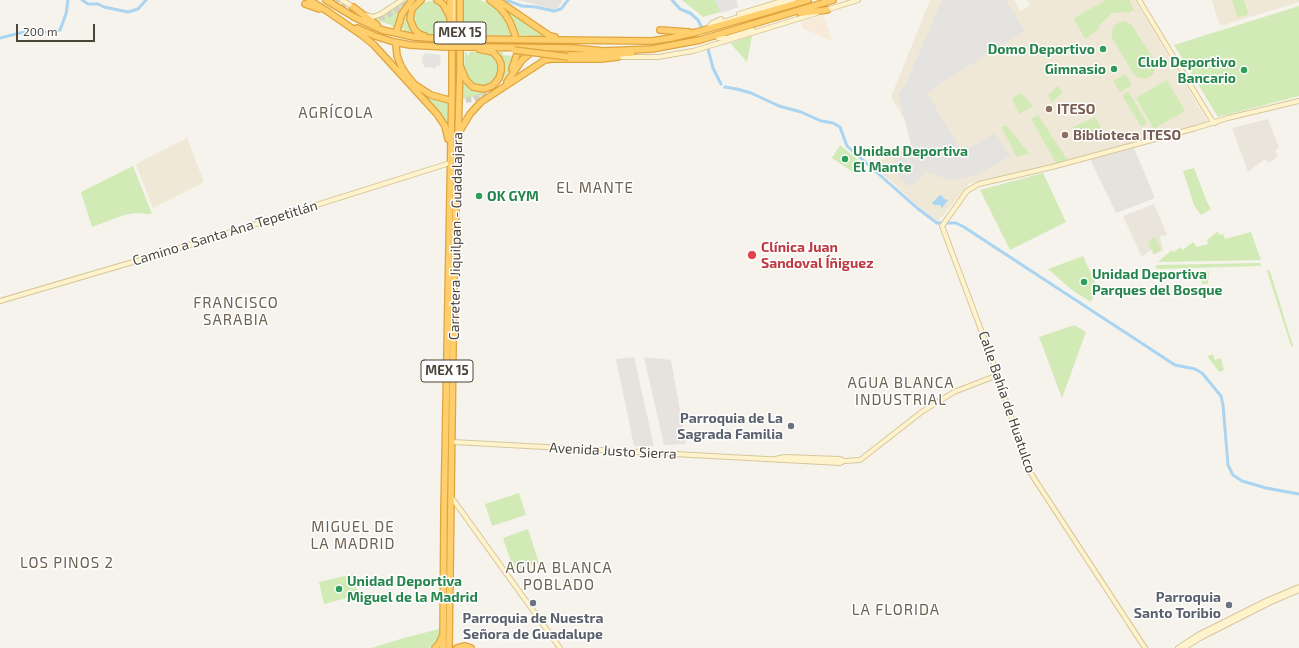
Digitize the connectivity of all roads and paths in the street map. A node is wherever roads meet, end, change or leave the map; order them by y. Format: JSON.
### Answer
{"nodes":[{"id":1,"x":326,"y":0,"type":"edge"},
{"id":2,"x":342,"y":0,"type":"edge"},
{"id":3,"x":402,"y":0,"type":"edge"},
{"id":4,"x":412,"y":0,"type":"edge"},
{"id":5,"x":421,"y":0,"type":"edge"},
{"id":6,"x":437,"y":0,"type":"edge"},
{"id":7,"x":450,"y":0,"type":"edge"},
{"id":8,"x":454,"y":0,"type":"edge"},
{"id":9,"x":460,"y":0,"type":"edge"},
{"id":10,"x":490,"y":0,"type":"edge"},
{"id":11,"x":497,"y":0,"type":"edge"},
{"id":12,"x":785,"y":0,"type":"edge"},
{"id":13,"x":794,"y":0,"type":"edge"},
{"id":14,"x":807,"y":0,"type":"edge"},
{"id":15,"x":833,"y":0,"type":"edge"},
{"id":16,"x":858,"y":0,"type":"edge"},
{"id":17,"x":1139,"y":0,"type":"edge"},
{"id":18,"x":307,"y":2,"type":"edge"},
{"id":19,"x":353,"y":7,"type":"junction"},
{"id":20,"x":827,"y":10,"type":"junction"},
{"id":21,"x":786,"y":14,"type":"junction"},
{"id":22,"x":335,"y":16,"type":"junction"},
{"id":23,"x":450,"y":18,"type":"junction"},
{"id":24,"x":785,"y":23,"type":"junction"},
{"id":25,"x":716,"y":25,"type":"dead end"},
{"id":26,"x":709,"y":27,"type":"dead end"},
{"id":27,"x":397,"y":30,"type":"dead end"},
{"id":28,"x":660,"y":30,"type":"dead end"},
{"id":29,"x":388,"y":31,"type":"junction"},
{"id":30,"x":697,"y":32,"type":"junction"},
{"id":31,"x":515,"y":35,"type":"dead end"},
{"id":32,"x":593,"y":37,"type":"dead end"},
{"id":33,"x":429,"y":38,"type":"junction"},
{"id":34,"x":449,"y":38,"type":"junction"},
{"id":35,"x":718,"y":38,"type":"dead end"},
{"id":36,"x":559,"y":39,"type":"junction"},
{"id":37,"x":712,"y":39,"type":"dead end"},
{"id":38,"x":581,"y":40,"type":"junction"},
{"id":39,"x":396,"y":44,"type":"dead end"},
{"id":40,"x":715,"y":45,"type":"junction"},
{"id":41,"x":482,"y":46,"type":"junction"},
{"id":42,"x":466,"y":47,"type":"junction"},
{"id":43,"x":516,"y":52,"type":"junction"},
{"id":44,"x":604,"y":53,"type":"junction"},
{"id":45,"x":618,"y":57,"type":"junction"},
{"id":46,"x":460,"y":66,"type":"junction"},
{"id":47,"x":517,"y":76,"type":"dead end"},
{"id":48,"x":502,"y":87,"type":"junction"},
{"id":49,"x":449,"y":100,"type":"tunnel mouth"},
{"id":50,"x":1299,"y":101,"type":"edge"},
{"id":51,"x":1213,"y":122,"type":"junction"},
{"id":52,"x":457,"y":136,"type":"junction"},
{"id":53,"x":450,"y":154,"type":"junction"},
{"id":54,"x":450,"y":163,"type":"junction"},
{"id":55,"x":0,"y":301,"type":"edge"},
{"id":56,"x":998,"y":375,"type":"junction"},
{"id":57,"x":453,"y":442,"type":"junction"},
{"id":58,"x":452,"y":498,"type":"junction"},
{"id":59,"x":1299,"y":587,"type":"edge"},
{"id":60,"x":1299,"y":590,"type":"edge"},
{"id":61,"x":443,"y":633,"type":"junction"},
{"id":62,"x":435,"y":648,"type":"edge"},
{"id":63,"x":443,"y":648,"type":"edge"},
{"id":64,"x":450,"y":648,"type":"edge"},
{"id":65,"x":458,"y":648,"type":"edge"},
{"id":66,"x":471,"y":648,"type":"edge"},
{"id":67,"x":560,"y":648,"type":"edge"},
{"id":68,"x":1146,"y":648,"type":"edge"},
{"id":69,"x":1178,"y":648,"type":"edge"},
{"id":70,"x":1184,"y":648,"type":"edge"}],
"edges":[{"from":1,"to":29,"type":"highway"},
{"from":2,"to":19,"type":"street"},
{"from":3,"to":19,"type":"street"},
{"from":4,"to":27,"type":"highway"},
{"from":5,"to":33,"type":"highway"},
{"from":6,"to":23,"type":"highway"},
{"from":7,"to":23,"type":"highway"},
{"from":8,"to":34,"type":"main road","number":"MEX 15"},
{"from":9,"to":46,"type":"highway","number":"MEX 15"},
{"from":10,"to":31,"type":"highway"},
{"from":11,"to":36,"type":"highway"},
{"from":12,"to":26,"type":"street"},
{"from":13,"to":25,"type":"street"},
{"from":14,"to":30,"type":"highway"},
{"from":15,"to":21,"type":"highway"},
{"from":16,"to":20,"type":"street"},
{"from":17,"to":51,"type":"street"},
{"from":18,"to":22,"type":"highway"},
{"from":19,"to":29,"type":"highway"},
{"from":20,"to":21,"type":"highway"},
{"from":20,"to":24,"type":"street"},
{"from":21,"to":44,"type":"highway"},
{"from":22,"to":42,"type":"highway","bridge":true},
{"from":22,"to":53,"type":"highway"},
{"from":23,"to":34,"type":"highway"},
{"from":24,"to":35,"type":"street"},
{"from":24,"to":40,"type":"street"},
{"from":28,"to":30,"type":"highway"},
{"from":29,"to":33,"type":"highway"},
{"from":30,"to":38,"type":"highway"},
{"from":32,"to":38,"type":"highway"},
{"from":33,"to":34,"type":"highway"},
{"from":34,"to":36,"type":"highway","bridge":true},
{"from":34,"to":53,"type":"highway","name":"Carretera Jiquilpan - Guadalajara","number":"MEX 15"},
{"from":36,"to":38,"type":"highway"},
{"from":37,"to":40,"type":"street"},
{"from":39,"to":49,"type":"highway"},
{"from":40,"to":45,"type":"street"},
{"from":41,"to":42,"type":"highway"},
{"from":41,"to":43,"type":"highway"},
{"from":41,"to":44,"type":"highway"},
{"from":42,"to":46,"type":"highway"},
{"from":43,"to":45,"type":"highway","bridge":true},
{"from":43,"to":52,"type":"highway"},
{"from":44,"to":45,"type":"highway"},
{"from":44,"to":47,"type":"highway"},
{"from":44,"to":48,"type":"highway"},
{"from":45,"to":48,"type":"highway"},
{"from":46,"to":52,"type":"highway","name":"Carretera Jiquilpan - Guadalajara","number":"MEX 15"},
{"from":48,"to":52,"type":"highway"},
{"from":50,"to":51,"type":"street"},
{"from":51,"to":56,"type":"street","name":"Calle Bahía de Huatulco"},
{"from":52,"to":57,"type":"highway","name":"Carretera Jiquilpan - Guadalajara","number":"MEX 15"},
{"from":53,"to":54,"type":"highway","name":"Carretera Jiquilpan - Guadalajara","number":"MEX 15"},
{"from":54,"to":55,"type":"street","name":"Camino a Santa Ana Tepetitlán"},
{"from":54,"to":61,"type":"highway","name":"Carretera Jiquilpan - Guadalajara","number":"MEX 15"},
{"from":56,"to":57,"type":"street","name":"Avenida Justo Sierra"},
{"from":56,"to":68,"type":"street","name":"Calle Bahía de Huatulco"},
{"from":57,"to":58,"type":"highway","name":"Carretera Jiquilpan - Guadalajara","number":"MEX 15"},
{"from":58,"to":64,"type":"highway","name":"Carretera Jiquilpan - Guadalajara","number":"MEX 15"},
{"from":58,"to":67,"type":"street"},
{"from":59,"to":69,"type":"street"},
{"from":60,"to":70,"type":"street"},
{"from":61,"to":62,"type":"highway"},
{"from":61,"to":63,"type":"highway","name":"Carretera Jiquilpan - Guadalajara","number":"MEX 15"},
{"from":65,"to":66,"type":"highway"}]}
